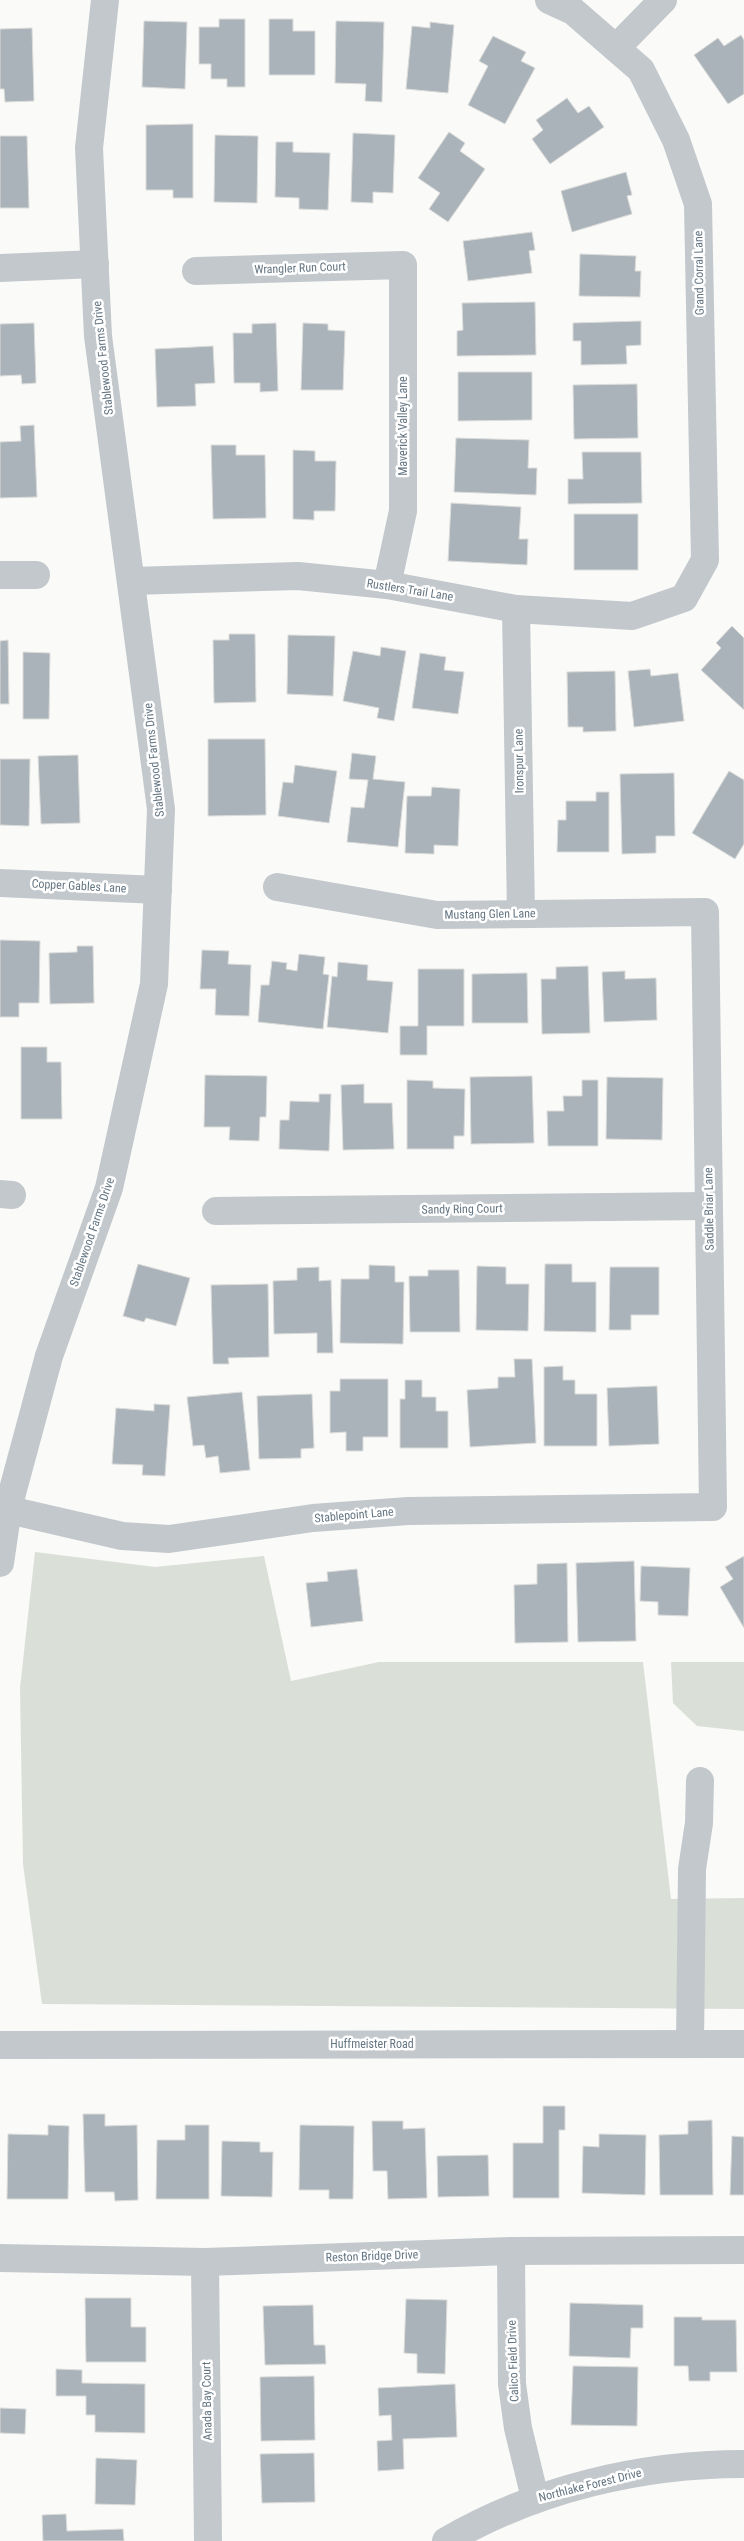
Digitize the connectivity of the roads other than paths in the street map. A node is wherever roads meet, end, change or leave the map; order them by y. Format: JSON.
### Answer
{"nodes":[{"id":1,"x":105,"y":0,"type":"edge"},
{"id":2,"x":549,"y":0,"type":"edge"},
{"id":3,"x":663,"y":0,"type":"edge"},
{"id":4,"x":616,"y":48,"type":"junction"},
{"id":5,"x":95,"y":264,"type":"junction"},
{"id":6,"x":403,"y":265,"type":"joint"},
{"id":7,"x":0,"y":268,"type":"edge"},
{"id":8,"x":196,"y":271,"type":"dead end"},
{"id":9,"x":0,"y":575,"type":"edge"},
{"id":10,"x":36,"y":575,"type":"dead end"},
{"id":11,"x":132,"y":581,"type":"junction"},
{"id":12,"x":387,"y":585,"type":"junction"},
{"id":13,"x":684,"y":598,"type":"joint"},
{"id":14,"x":516,"y":608,"type":"junction"},
{"id":15,"x":0,"y":883,"type":"edge"},
{"id":16,"x":277,"y":887,"type":"dead end"},
{"id":17,"x":158,"y":890,"type":"junction"},
{"id":18,"x":705,"y":912,"type":"joint"},
{"id":19,"x":521,"y":914,"type":"junction"},
{"id":20,"x":709,"y":1206,"type":"junction"},
{"id":21,"x":216,"y":1211,"type":"dead end"},
{"id":22,"x":713,"y":1507,"type":"joint"},
{"id":23,"x":4,"y":1508,"type":"edge"},
{"id":24,"x":0,"y":1563,"type":"edge"},
{"id":25,"x":700,"y":1781,"type":"dead end"},
{"id":26,"x":690,"y":2044,"type":"junction"},
{"id":27,"x":744,"y":2044,"type":"edge"},
{"id":28,"x":0,"y":2045,"type":"edge"},
{"id":29,"x":744,"y":2250,"type":"edge"},
{"id":30,"x":511,"y":2251,"type":"junction"},
{"id":31,"x":0,"y":2258,"type":"edge"},
{"id":32,"x":205,"y":2262,"type":"junction"},
{"id":33,"x":744,"y":2464,"type":"edge"},
{"id":34,"x":535,"y":2498,"type":"junction"},
{"id":35,"x":208,"y":2541,"type":"edge"},
{"id":36,"x":446,"y":2541,"type":"edge"}],
"edges":[{"from":1,"to":5,"type":"street","name":"Stablewood Farms Drive"},
{"from":2,"to":4,"type":"street","name":"Grand Corral Lane"},
{"from":3,"to":4,"type":"street"},
{"from":4,"to":13,"type":"street","name":"Grand Corral Lane"},
{"from":5,"to":7,"type":"street"},
{"from":5,"to":11,"type":"street","name":"Stablewood Farms Drive"},
{"from":6,"to":8,"type":"street","name":"Wrangler Run Court"},
{"from":6,"to":12,"type":"street","name":"Maverick Valley Lane"},
{"from":9,"to":10,"type":"street"},
{"from":11,"to":12,"type":"street","name":"Rustlers Trail Lane"},
{"from":11,"to":17,"type":"street","name":"Stablewood Farms Drive"},
{"from":12,"to":14,"type":"street","name":"Rustlers Trail Lane"},
{"from":13,"to":14,"type":"street","name":"Rustlers Trail Lane"},
{"from":14,"to":19,"type":"street","name":"Ironspur Lane"},
{"from":15,"to":17,"type":"street","name":"Copper Gables Lane"},
{"from":16,"to":19,"type":"street","name":"Mustang Glen Lane"},
{"from":17,"to":23,"type":"street","name":"Stablewood Farms Drive"},
{"from":18,"to":19,"type":"street","name":"Mustang Glen Lane"},
{"from":18,"to":20,"type":"street","name":"Saddle Briar Lane"},
{"from":20,"to":21,"type":"street","name":"Sandy Ring Court"},
{"from":20,"to":22,"type":"street","name":"Saddle Briar Lane"},
{"from":22,"to":23,"type":"street","name":"Stablepoint Lane"},
{"from":23,"to":24,"type":"street","name":"Stablewood Farms Drive"},
{"from":25,"to":26,"type":"street"},
{"from":26,"to":27,"type":"street","name":"Huffmeister Road"},
{"from":26,"to":28,"type":"street","name":"Huffmeister Road"},
{"from":29,"to":30,"type":"street","name":"Reston Bridge Drive"},
{"from":30,"to":32,"type":"street","name":"Reston Bridge Drive"},
{"from":30,"to":34,"type":"street","name":"Calico Field Drive"},
{"from":31,"to":32,"type":"street","name":"Reston Bridge Drive"},
{"from":32,"to":35,"type":"street","name":"Anada Bay Court"},
{"from":33,"to":34,"type":"street","name":"Northlake Forest Drive"},
{"from":34,"to":36,"type":"street","name":"Northlake Forest Drive"}]}
